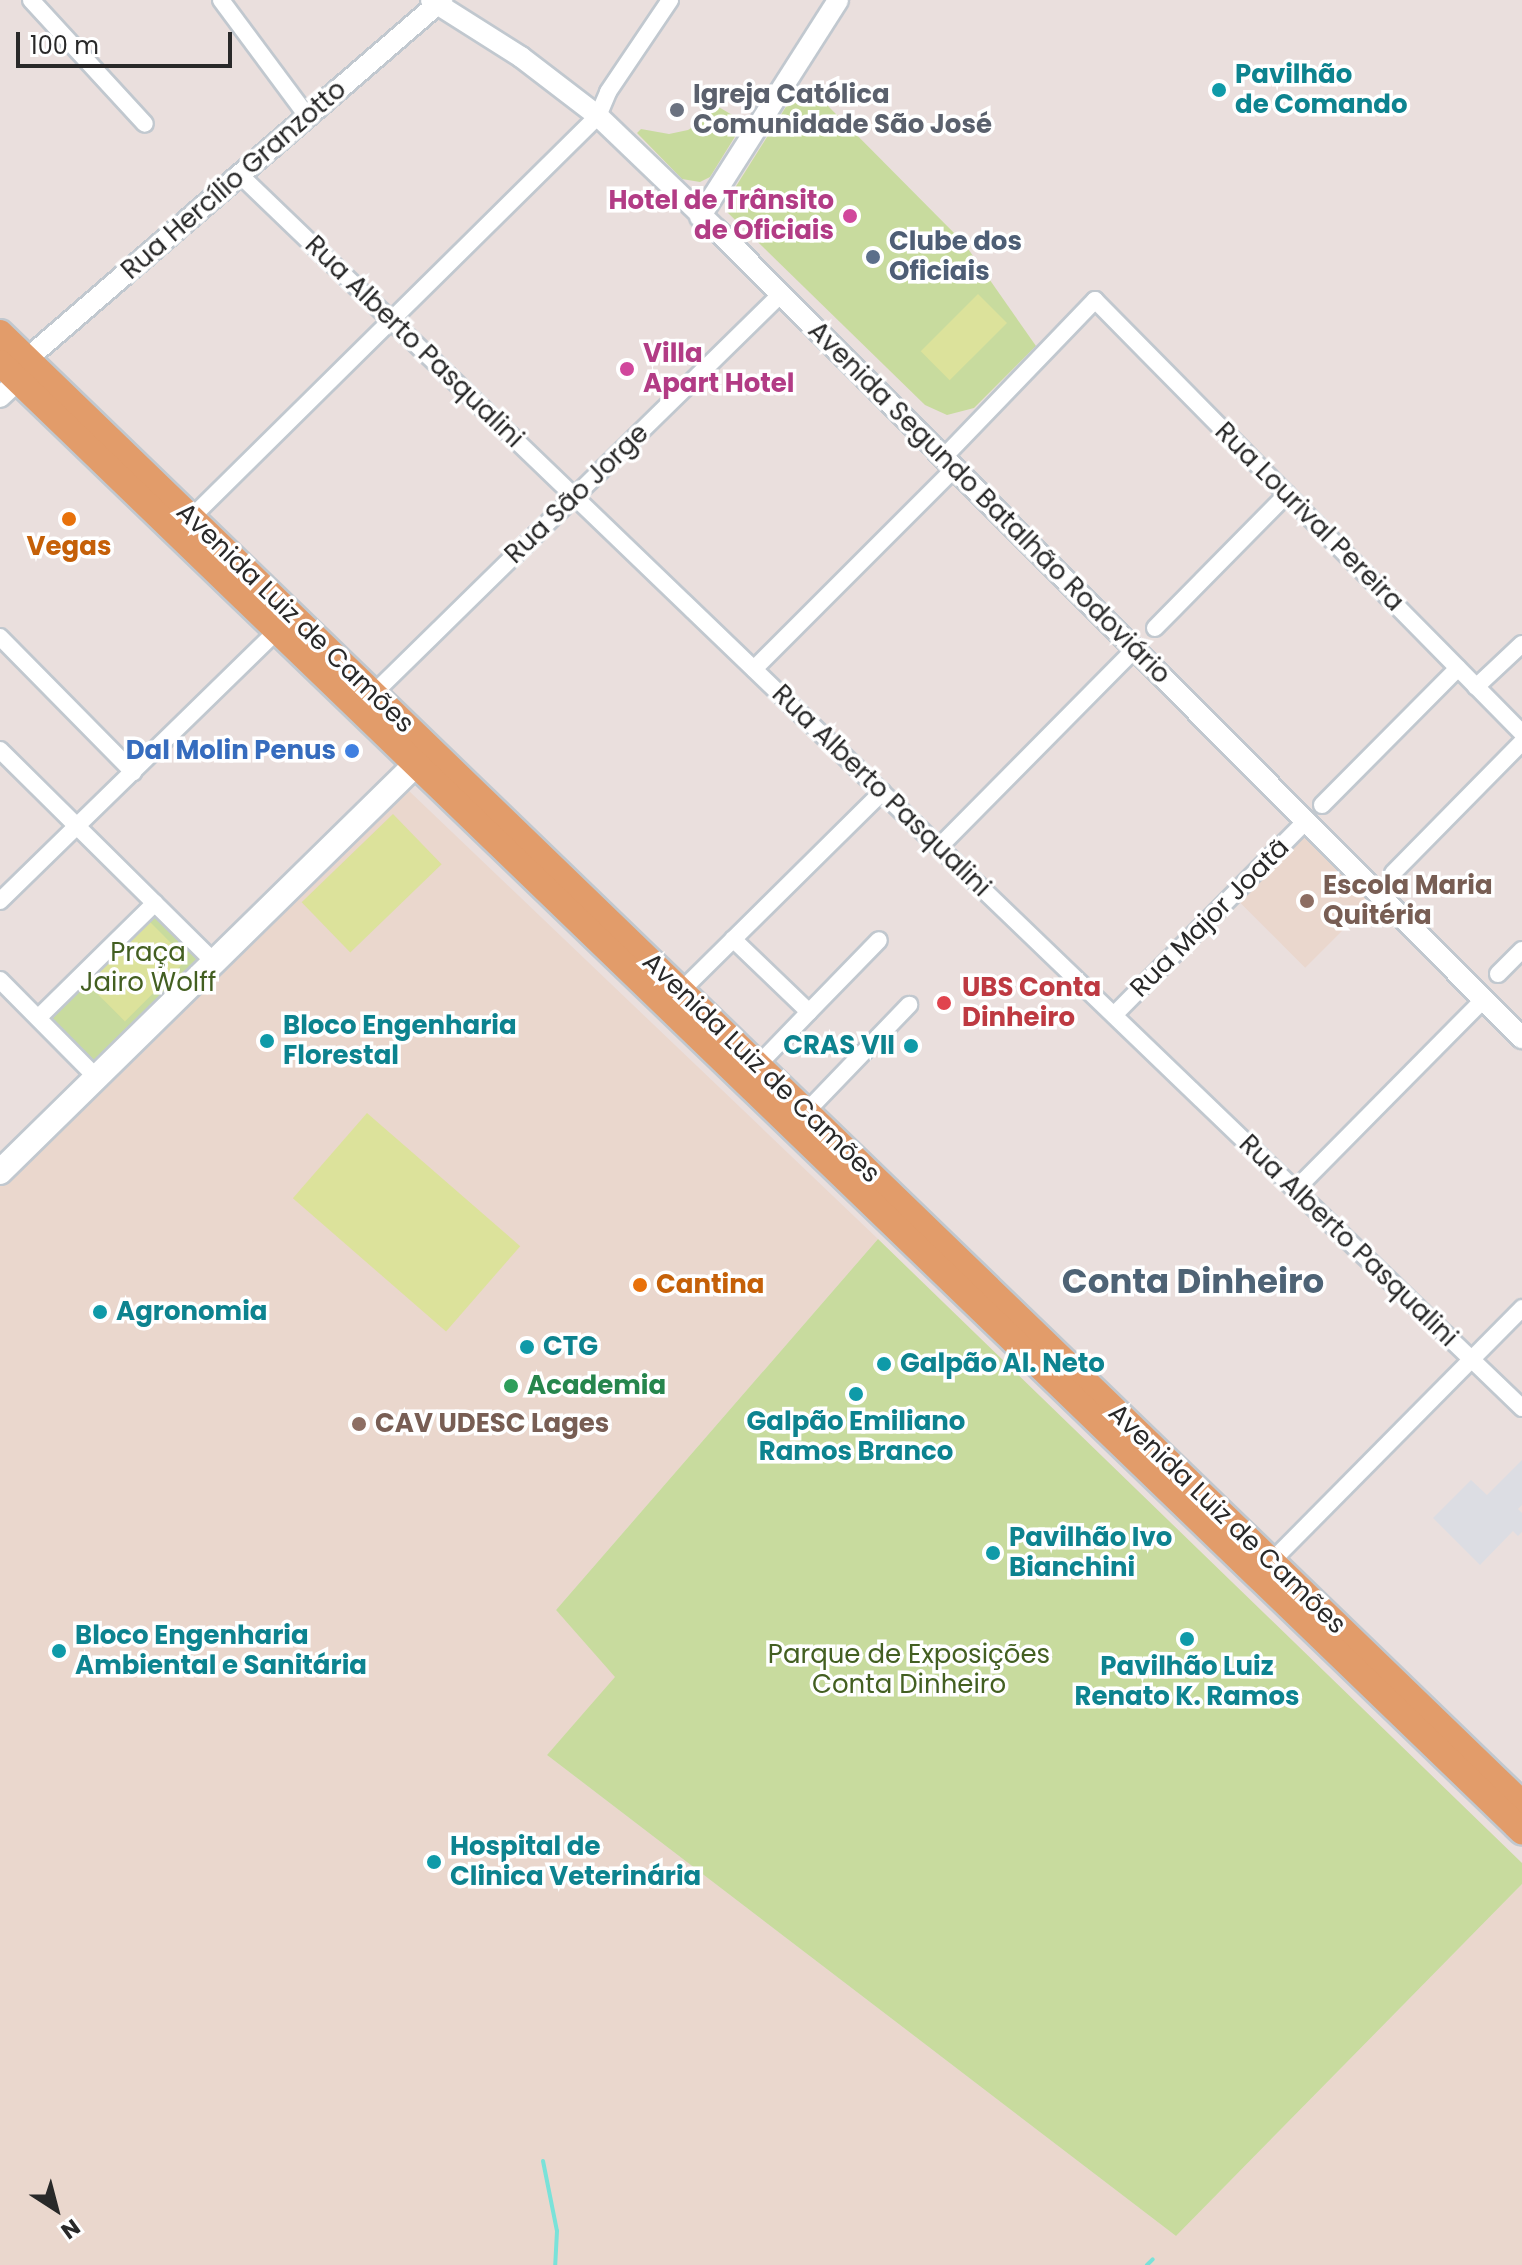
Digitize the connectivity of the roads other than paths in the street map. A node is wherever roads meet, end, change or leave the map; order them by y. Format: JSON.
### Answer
{"nodes":[{"id":1,"x":31,"y":0,"type":"edge"},
{"id":2,"x":221,"y":0,"type":"edge"},
{"id":3,"x":670,"y":0,"type":"edge"},
{"id":4,"x":838,"y":0,"type":"edge"},
{"id":5,"x":437,"y":1,"type":"edge"},
{"id":6,"x":307,"y":116,"type":"junction"},
{"id":7,"x":598,"y":116,"type":"junction"},
{"id":8,"x":145,"y":124,"type":"dead end"},
{"id":9,"x":240,"y":175,"type":"junction"},
{"id":10,"x":700,"y":217,"type":"junction"},
{"id":11,"x":781,"y":294,"type":"junction"},
{"id":12,"x":390,"y":318,"type":"junction"},
{"id":13,"x":7,"y":358,"type":"edge"},
{"id":14,"x":949,"y":463,"type":"junction"},
{"id":15,"x":1287,"y":494,"type":"junction"},
{"id":16,"x":574,"y":497,"type":"junction"},
{"id":17,"x":191,"y":518,"type":"junction"},
{"id":18,"x":1155,"y":628,"type":"dead end"},
{"id":19,"x":277,"y":631,"type":"junction"},
{"id":20,"x":0,"y":637,"type":"edge"},
{"id":21,"x":1522,"y":644,"type":"edge"},
{"id":22,"x":1135,"y":649,"type":"junction"},
{"id":23,"x":1458,"y":668,"type":"junction"},
{"id":24,"x":754,"y":669,"type":"junction"},
{"id":25,"x":1476,"y":687,"type":"junction"},
{"id":26,"x":367,"y":688,"type":"junction"},
{"id":27,"x":1522,"y":733,"type":"edge"},
{"id":28,"x":1522,"y":742,"type":"edge"},
{"id":29,"x":0,"y":750,"type":"edge"},
{"id":30,"x":416,"y":764,"type":"junction"},
{"id":31,"x":133,"y":772,"type":"junction"},
{"id":32,"x":882,"y":792,"type":"junction"},
{"id":33,"x":1322,"y":805,"type":"dead end"},
{"id":34,"x":1306,"y":821,"type":"junction"},
{"id":35,"x":77,"y":826,"type":"junction"},
{"id":36,"x":939,"y":847,"type":"junction"},
{"id":37,"x":1393,"y":873,"type":"dead end"},
{"id":38,"x":0,"y":901,"type":"edge"},
{"id":39,"x":155,"y":903,"type":"junction"},
{"id":40,"x":733,"y":939,"type":"junction"},
{"id":41,"x":879,"y":940,"type":"dead end"},
{"id":42,"x":1522,"y":950,"type":"edge"},
{"id":43,"x":214,"y":962,"type":"junction"},
{"id":44,"x":1498,"y":974,"type":"dead end"},
{"id":45,"x":0,"y":980,"type":"edge"},
{"id":46,"x":681,"y":991,"type":"junction"},
{"id":47,"x":1484,"y":999,"type":"junction"},
{"id":48,"x":909,"y":1005,"type":"dead end"},
{"id":49,"x":809,"y":1012,"type":"junction"},
{"id":50,"x":1114,"y":1015,"type":"junction"},
{"id":51,"x":38,"y":1018,"type":"junction"},
{"id":52,"x":1522,"y":1038,"type":"edge"},
{"id":53,"x":758,"y":1065,"type":"junction"},
{"id":54,"x":96,"y":1077,"type":"junction"},
{"id":55,"x":806,"y":1112,"type":"junction"},
{"id":56,"x":0,"y":1172,"type":"edge"},
{"id":57,"x":870,"y":1173,"type":"junction"},
{"id":58,"x":843,"y":1176,"type":"junction"},
{"id":59,"x":1295,"y":1190,"type":"junction"},
{"id":60,"x":925,"y":1241,"type":"junction"},
{"id":61,"x":1522,"y":1308,"type":"edge"},
{"id":62,"x":1471,"y":1359,"type":"junction"},
{"id":63,"x":1522,"y":1408,"type":"edge"},
{"id":64,"x":1264,"y":1568,"type":"junction"},
{"id":65,"x":1522,"y":1804,"type":"edge"},
{"id":66,"x":1522,"y":1831,"type":"edge"}],
"edges":[{"from":1,"to":8,"type":"street"},
{"from":2,"to":6,"type":"street"},
{"from":3,"to":7,"type":"street"},
{"from":4,"to":10,"type":"street"},
{"from":5,"to":6,"type":"street","name":"Rua Hercílio Granzotto"},
{"from":5,"to":7,"type":"street","name":"Avenida Segundo Batalhão Rodoviário"},
{"from":6,"to":9,"type":"street","name":"Rua Hercílio Granzotto"},
{"from":7,"to":10,"type":"street","name":"Avenida Segundo Batalhão Rodoviário"},
{"from":7,"to":12,"type":"street"},
{"from":9,"to":12,"type":"street","name":"Rua Alberto Pasqualini"},
{"from":9,"to":13,"type":"street","name":"Rua Hercílio Granzotto"},
{"from":10,"to":11,"type":"street","name":"Avenida Segundo Batalhão Rodoviário"},
{"from":11,"to":14,"type":"street","name":"Avenida Segundo Batalhão Rodoviário"},
{"from":11,"to":16,"type":"street","name":"Rua São Jorge"},
{"from":12,"to":16,"type":"street","name":"Rua Alberto Pasqualini"},
{"from":12,"to":17,"type":"street"},
{"from":13,"to":17,"type":"main road","name":"Avenida Luiz de Camões"},
{"from":13,"to":19,"type":"main road","name":"Avenida Luiz de Camões"},
{"from":14,"to":15,"type":"street","name":"Rua Lourival Pereira"},
{"from":14,"to":22,"type":"street","name":"Avenida Segundo Batalhão Rodoviário"},
{"from":14,"to":24,"type":"street"},
{"from":15,"to":18,"type":"street"},
{"from":15,"to":23,"type":"street","name":"Rua Lourival Pereira"},
{"from":16,"to":24,"type":"street","name":"Rua Alberto Pasqualini"},
{"from":16,"to":26,"type":"street","name":"Rua São Jorge"},
{"from":17,"to":26,"type":"main road","name":"Avenida Luiz de Camões"},
{"from":19,"to":30,"type":"main road","name":"Avenida Luiz de Camões"},
{"from":19,"to":31,"type":"street"},
{"from":20,"to":31,"type":"street"},
{"from":21,"to":25,"type":"street"},
{"from":22,"to":34,"type":"street","name":"Avenida Segundo Batalhão Rodoviário"},
{"from":22,"to":36,"type":"street"},
{"from":23,"to":25,"type":"street","name":"Rua Lourival Pereira"},
{"from":23,"to":33,"type":"street"},
{"from":24,"to":32,"type":"street","name":"Rua Alberto Pasqualini"},
{"from":25,"to":27,"type":"street","name":"Rua Lourival Pereira"},
{"from":26,"to":30,"type":"main road"},
{"from":26,"to":46,"type":"main road","name":"Avenida Luiz de Camões"},
{"from":28,"to":37,"type":"street"},
{"from":29,"to":35,"type":"street"},
{"from":30,"to":43,"type":"main road"},
{"from":30,"to":58,"type":"main road","name":"Avenida Luiz de Camões"},
{"from":31,"to":35,"type":"street"},
{"from":32,"to":36,"type":"street","name":"Rua Alberto Pasqualini"},
{"from":32,"to":40,"type":"street"},
{"from":34,"to":47,"type":"street","name":"Avenida Segundo Batalhão Rodoviário"},
{"from":34,"to":50,"type":"street","name":"Rua Major Joatã"},
{"from":35,"to":38,"type":"street"},
{"from":35,"to":39,"type":"street"},
{"from":36,"to":50,"type":"street","name":"Rua Alberto Pasqualini"},
{"from":39,"to":43,"type":"street"},
{"from":39,"to":51,"type":"street"},
{"from":40,"to":46,"type":"street"},
{"from":40,"to":49,"type":"street"},
{"from":41,"to":49,"type":"street"},
{"from":42,"to":44,"type":"street"},
{"from":43,"to":54,"type":"main road"},
{"from":45,"to":51,"type":"street"},
{"from":46,"to":53,"type":"main road","name":"Avenida Luiz de Camões"},
{"from":47,"to":52,"type":"street","name":"Avenida Segundo Batalhão Rodoviário"},
{"from":47,"to":59,"type":"street"},
{"from":48,"to":55,"type":"street"},
{"from":49,"to":53,"type":"street"},
{"from":50,"to":59,"type":"street","name":"Rua Alberto Pasqualini"},
{"from":51,"to":54,"type":"street"},
{"from":53,"to":55,"type":"main road","name":"Avenida Luiz de Camões"},
{"from":54,"to":56,"type":"main road"},
{"from":55,"to":57,"type":"main road","name":"Avenida Luiz de Camões"},
{"from":57,"to":58,"type":"main road"},
{"from":57,"to":60,"type":"main road","name":"Avenida Luiz de Camões"},
{"from":58,"to":60,"type":"main road","name":"Avenida Luiz de Camões"},
{"from":59,"to":62,"type":"street","name":"Rua Alberto Pasqualini"},
{"from":60,"to":64,"type":"main road","name":"Avenida Luiz de Camões"},
{"from":61,"to":62,"type":"street"},
{"from":62,"to":63,"type":"street","name":"Rua Alberto Pasqualini"},
{"from":62,"to":64,"type":"street"},
{"from":64,"to":65,"type":"main road","name":"Avenida Luiz de Camões"},
{"from":64,"to":66,"type":"main road","name":"Avenida Luiz de Camões"}]}
